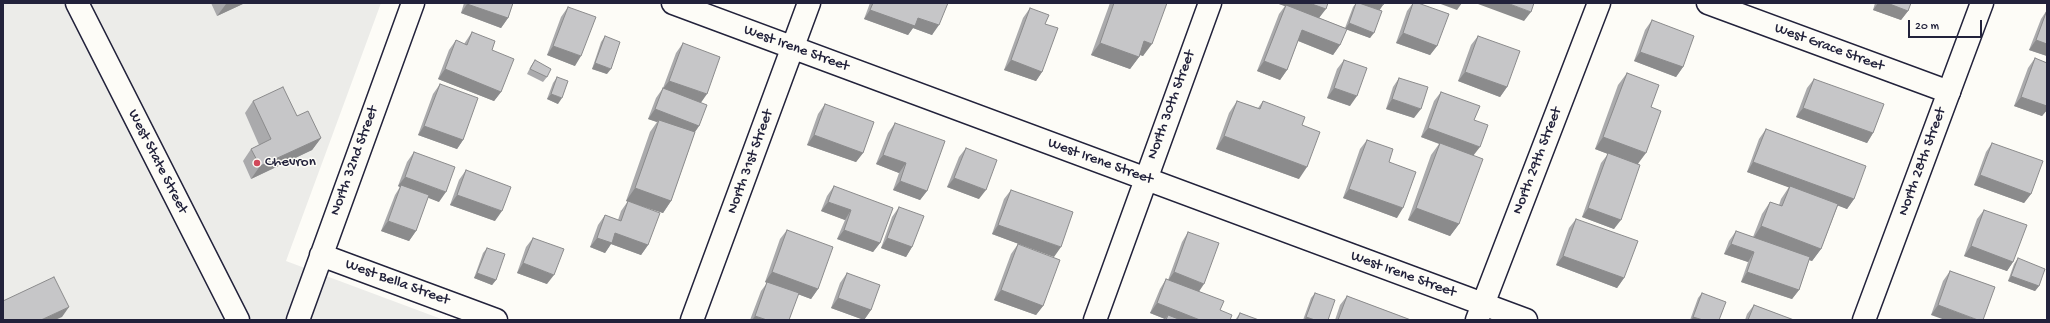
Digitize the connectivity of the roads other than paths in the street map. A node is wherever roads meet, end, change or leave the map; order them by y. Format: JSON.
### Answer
{"nodes":[{"id":1,"x":77,"y":3,"type":"edge"},
{"id":2,"x":413,"y":3,"type":"edge"},
{"id":3,"x":673,"y":3,"type":"edge"},
{"id":4,"x":809,"y":3,"type":"edge"},
{"id":5,"x":1210,"y":3,"type":"edge"},
{"id":6,"x":1599,"y":3,"type":"edge"},
{"id":7,"x":1708,"y":3,"type":"edge"},
{"id":8,"x":1982,"y":3,"type":"edge"},
{"id":9,"x":793,"y":48,"type":"junction"},
{"id":10,"x":1949,"y":92,"type":"junction"},
{"id":11,"x":1146,"y":179,"type":"junction"},
{"id":12,"x":321,"y":255,"type":"junction"},
{"id":13,"x":1480,"y":312,"type":"edge"},
{"id":14,"x":238,"y":320,"type":"edge"},
{"id":15,"x":298,"y":320,"type":"edge"},
{"id":16,"x":496,"y":320,"type":"edge"},
{"id":17,"x":692,"y":320,"type":"edge"},
{"id":18,"x":1095,"y":320,"type":"edge"},
{"id":19,"x":1526,"y":320,"type":"edge"},
{"id":20,"x":1864,"y":320,"type":"edge"}],
"edges":[{"from":1,"to":14,"type":"street","name":"West State Street"},
{"from":2,"to":12,"type":"street","name":"North 32nd Street"},
{"from":3,"to":9,"type":"street","name":"West Irene Street"},
{"from":4,"to":9,"type":"street","name":"North 31st Street"},
{"from":5,"to":11,"type":"street","name":"North 30th Street"},
{"from":6,"to":13,"type":"street","name":"North 29th Street"},
{"from":7,"to":10,"type":"street","name":"West Grace Street"},
{"from":8,"to":10,"type":"street","name":"North 28th Street"},
{"from":9,"to":11,"type":"street","name":"West Irene Street"},
{"from":9,"to":17,"type":"street","name":"North 31st Street"},
{"from":10,"to":20,"type":"street","name":"North 28th Street"},
{"from":11,"to":13,"type":"street","name":"West Irene Street"},
{"from":11,"to":18,"type":"street","name":"North 30th Street"},
{"from":12,"to":15,"type":"street","name":"North 32nd Street"},
{"from":12,"to":16,"type":"street","name":"West Bella Street"},
{"from":13,"to":19,"type":"street","name":"West Irene Street"}]}
